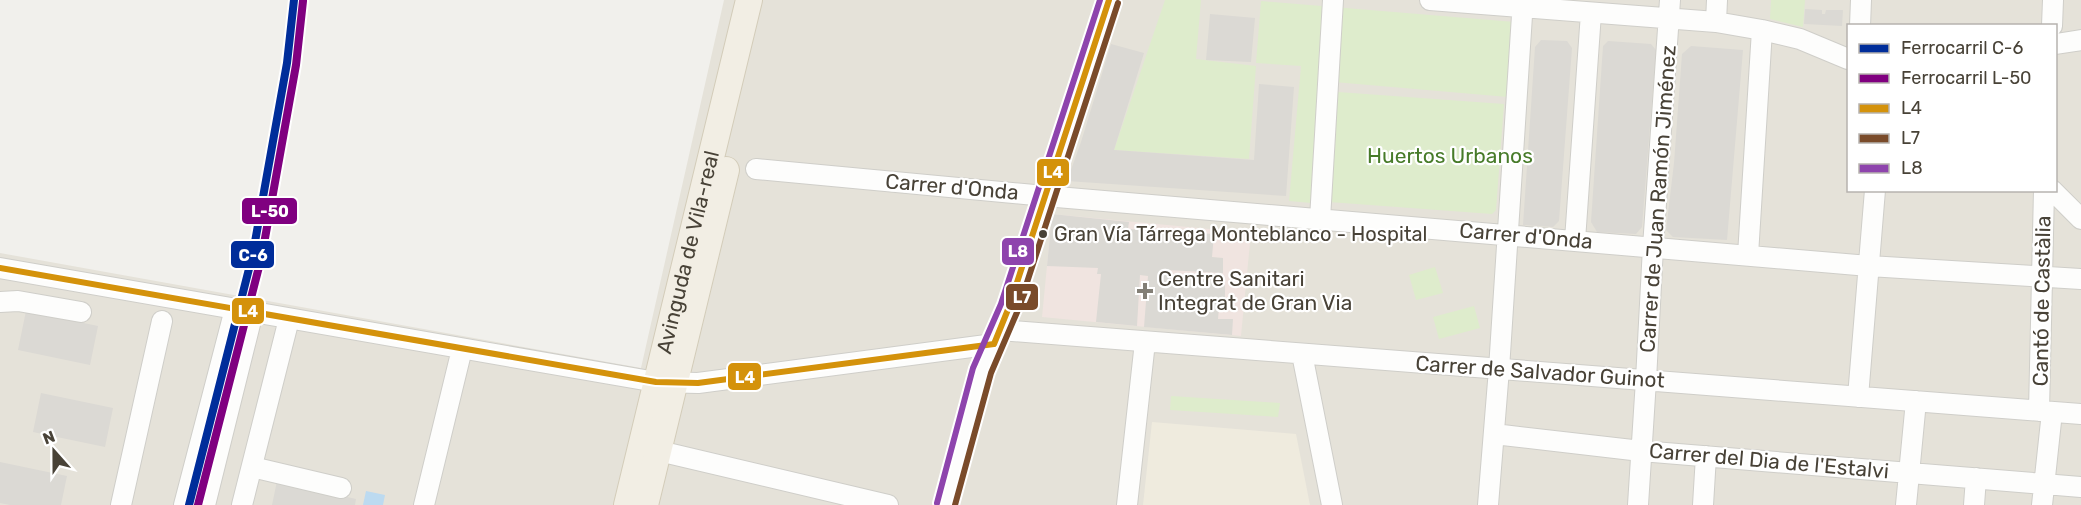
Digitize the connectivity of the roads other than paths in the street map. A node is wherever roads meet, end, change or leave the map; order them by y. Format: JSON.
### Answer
{"nodes":[{"id":1,"x":749,"y":0,"type":"edge"},
{"id":2,"x":768,"y":0,"type":"edge"},
{"id":3,"x":1109,"y":0,"type":"edge"},
{"id":4,"x":1333,"y":0,"type":"edge"},
{"id":5,"x":1430,"y":0,"type":"edge"},
{"id":6,"x":1670,"y":0,"type":"edge"},
{"id":7,"x":1717,"y":0,"type":"edge"},
{"id":8,"x":1862,"y":0,"type":"edge"},
{"id":9,"x":2053,"y":0,"type":"edge"},
{"id":10,"x":1523,"y":4,"type":"edge"},
{"id":11,"x":1591,"y":14,"type":"junction"},
{"id":12,"x":1669,"y":20,"type":"junction"},
{"id":13,"x":1716,"y":22,"type":"junction"},
{"id":14,"x":1860,"y":24,"type":"edge"},
{"id":15,"x":2052,"y":24,"type":"edge"},
{"id":16,"x":1762,"y":30,"type":"junction"},
{"id":17,"x":2081,"y":40,"type":"edge"},
{"id":18,"x":2057,"y":44,"type":"edge"},
{"id":19,"x":1847,"y":60,"type":"edge"},
{"id":20,"x":756,"y":169,"type":"dead end"},
{"id":21,"x":1875,"y":192,"type":"edge"},
{"id":22,"x":2044,"y":192,"type":"edge"},
{"id":23,"x":2054,"y":192,"type":"edge"},
{"id":24,"x":1045,"y":196,"type":"junction"},
{"id":25,"x":1320,"y":219,"type":"junction"},
{"id":26,"x":2081,"y":219,"type":"edge"},
{"id":27,"x":1508,"y":235,"type":"junction"},
{"id":28,"x":1575,"y":240,"type":"junction"},
{"id":29,"x":1653,"y":247,"type":"junction"},
{"id":30,"x":1748,"y":255,"type":"junction"},
{"id":31,"x":1869,"y":266,"type":"junction"},
{"id":32,"x":0,"y":268,"type":"edge"},
{"id":33,"x":2043,"y":276,"type":"junction"},
{"id":34,"x":2081,"y":279,"type":"edge"},
{"id":35,"x":0,"y":302,"type":"edge"},
{"id":36,"x":244,"y":311,"type":"junction"},
{"id":37,"x":81,"y":312,"type":"dead end"},
{"id":38,"x":289,"y":319,"type":"junction"},
{"id":39,"x":162,"y":321,"type":"dead end"},
{"id":40,"x":997,"y":337,"type":"junction"},
{"id":41,"x":1145,"y":342,"type":"junction"},
{"id":42,"x":462,"y":349,"type":"junction"},
{"id":43,"x":1302,"y":354,"type":"junction"},
{"id":44,"x":1499,"y":369,"type":"junction"},
{"id":45,"x":1646,"y":380,"type":"junction"},
{"id":46,"x":665,"y":383,"type":"junction"},
{"id":47,"x":1858,"y":397,"type":"junction"},
{"id":48,"x":1916,"y":401,"type":"junction"},
{"id":49,"x":2046,"y":411,"type":"junction"},
{"id":50,"x":2081,"y":414,"type":"edge"},
{"id":51,"x":1494,"y":434,"type":"junction"},
{"id":52,"x":658,"y":451,"type":"junction"},
{"id":53,"x":1641,"y":451,"type":"junction"},
{"id":54,"x":1706,"y":456,"type":"junction"},
{"id":55,"x":252,"y":467,"type":"junction"},
{"id":56,"x":1909,"y":473,"type":"junction"},
{"id":57,"x":1976,"y":478,"type":"junction"},
{"id":58,"x":2044,"y":484,"type":"junction"},
{"id":59,"x":2081,"y":487,"type":"edge"},
{"id":60,"x":341,"y":488,"type":"dead end"},
{"id":61,"x":121,"y":505,"type":"edge"},
{"id":62,"x":184,"y":505,"type":"edge"},
{"id":63,"x":206,"y":505,"type":"edge"},
{"id":64,"x":242,"y":505,"type":"edge"},
{"id":65,"x":424,"y":505,"type":"edge"},
{"id":66,"x":627,"y":505,"type":"edge"},
{"id":67,"x":645,"y":505,"type":"edge"},
{"id":68,"x":888,"y":505,"type":"edge"},
{"id":69,"x":946,"y":505,"type":"edge"},
{"id":70,"x":1127,"y":505,"type":"edge"},
{"id":71,"x":1332,"y":505,"type":"edge"},
{"id":72,"x":1488,"y":505,"type":"edge"},
{"id":73,"x":1638,"y":505,"type":"edge"},
{"id":74,"x":1703,"y":505,"type":"edge"},
{"id":75,"x":1906,"y":505,"type":"edge"},
{"id":76,"x":1974,"y":505,"type":"edge"},
{"id":77,"x":2042,"y":505,"type":"edge"}],
"edges":[{"from":1,"to":46,"type":"main road","name":"Avinguda de Vila-real"},
{"from":2,"to":46,"type":"main road","name":"Avinguda de Vila-real"},
{"from":3,"to":24,"type":"street"},
{"from":4,"to":25,"type":"street"},
{"from":5,"to":10,"type":"street"},
{"from":6,"to":12,"type":"street","name":"Carrer de Juan Ramón Jiménez"},
{"from":7,"to":13,"type":"street"},
{"from":8,"to":14,"type":"street"},
{"from":9,"to":15,"type":"street"},
{"from":10,"to":11,"type":"street"},
{"from":10,"to":27,"type":"street"},
{"from":11,"to":12,"type":"street"},
{"from":11,"to":28,"type":"street"},
{"from":12,"to":13,"type":"street"},
{"from":12,"to":29,"type":"street","name":"Carrer de Juan Ramón Jiménez"},
{"from":13,"to":16,"type":"street"},
{"from":16,"to":19,"type":"street"},
{"from":16,"to":30,"type":"street"},
{"from":17,"to":18,"type":"street"},
{"from":20,"to":24,"type":"street","name":"Carrer d'Onda"},
{"from":21,"to":31,"type":"street"},
{"from":22,"to":33,"type":"street","name":"Cantó de Castàlia"},
{"from":23,"to":26,"type":"street"},
{"from":24,"to":25,"type":"street","name":"Carrer d'Onda"},
{"from":24,"to":40,"type":"street"},
{"from":25,"to":27,"type":"street","name":"Carrer d'Onda"},
{"from":27,"to":28,"type":"street","name":"Carrer d'Onda"},
{"from":27,"to":44,"type":"street"},
{"from":28,"to":29,"type":"street","name":"Carrer d'Onda"},
{"from":29,"to":30,"type":"street","name":"Carrer d'Onda"},
{"from":29,"to":45,"type":"street","name":"Carrer de Juan Ramón Jiménez"},
{"from":30,"to":31,"type":"street","name":"Carrer d'Onda"},
{"from":31,"to":33,"type":"street","name":"Carrer d'Onda"},
{"from":31,"to":47,"type":"street"},
{"from":32,"to":36,"type":"street","name":"Carrer de Salvador Guinot"},
{"from":33,"to":34,"type":"street","name":"Carrer d'Onda"},
{"from":33,"to":49,"type":"street","name":"Cantó de Castàlia"},
{"from":35,"to":37,"type":"street"},
{"from":36,"to":38,"type":"street","name":"Carrer de Salvador Guinot"},
{"from":36,"to":62,"type":"street"},
{"from":36,"to":63,"type":"street"},
{"from":38,"to":42,"type":"street","name":"Carrer de Salvador Guinot"},
{"from":38,"to":55,"type":"street"},
{"from":39,"to":61,"type":"street"},
{"from":40,"to":41,"type":"street","name":"Carrer de Salvador Guinot"},
{"from":40,"to":46,"type":"street","name":"Carrer de Salvador Guinot"},
{"from":40,"to":69,"type":"street"},
{"from":41,"to":43,"type":"street","name":"Carrer de Salvador Guinot"},
{"from":41,"to":70,"type":"street"},
{"from":42,"to":46,"type":"street","name":"Carrer de Salvador Guinot"},
{"from":42,"to":65,"type":"street"},
{"from":43,"to":44,"type":"street","name":"Carrer de Salvador Guinot"},
{"from":43,"to":71,"type":"street"},
{"from":44,"to":45,"type":"street","name":"Carrer de Salvador Guinot"},
{"from":44,"to":51,"type":"street"},
{"from":45,"to":47,"type":"street","name":"Carrer de Salvador Guinot"},
{"from":45,"to":53,"type":"street","name":"Carrer de Juan Ramón Jiménez"},
{"from":46,"to":52,"type":"main road","name":"Avinguda de Vila-real"},
{"from":46,"to":66,"type":"main road","name":"Avinguda de Vila-real"},
{"from":47,"to":48,"type":"street","name":"Carrer de Salvador Guinot"},
{"from":48,"to":49,"type":"street","name":"Carrer de Salvador Guinot"},
{"from":48,"to":56,"type":"street"},
{"from":49,"to":50,"type":"street","name":"Carrer de Salvador Guinot"},
{"from":49,"to":58,"type":"street","name":"Cantó de Castàlia"},
{"from":51,"to":53,"type":"street","name":"Carrer del Dia de l'Estalvi"},
{"from":51,"to":72,"type":"street"},
{"from":52,"to":67,"type":"main road","name":"Avinguda de Vila-real"},
{"from":52,"to":68,"type":"street"},
{"from":53,"to":54,"type":"street","name":"Carrer del Dia de l'Estalvi"},
{"from":53,"to":73,"type":"street","name":"Carrer de Juan Ramón Jiménez"},
{"from":54,"to":56,"type":"street","name":"Carrer del Dia de l'Estalvi"},
{"from":54,"to":74,"type":"street"},
{"from":55,"to":60,"type":"street"},
{"from":55,"to":64,"type":"street"},
{"from":56,"to":57,"type":"street","name":"Carrer del Dia de l'Estalvi"},
{"from":56,"to":75,"type":"street"},
{"from":57,"to":58,"type":"street","name":"Carrer del Dia de l'Estalvi"},
{"from":57,"to":76,"type":"street"},
{"from":58,"to":59,"type":"street","name":"Carrer del Dia de l'Estalvi"},
{"from":58,"to":77,"type":"street","name":"Cantó de Castàlia"}]}
